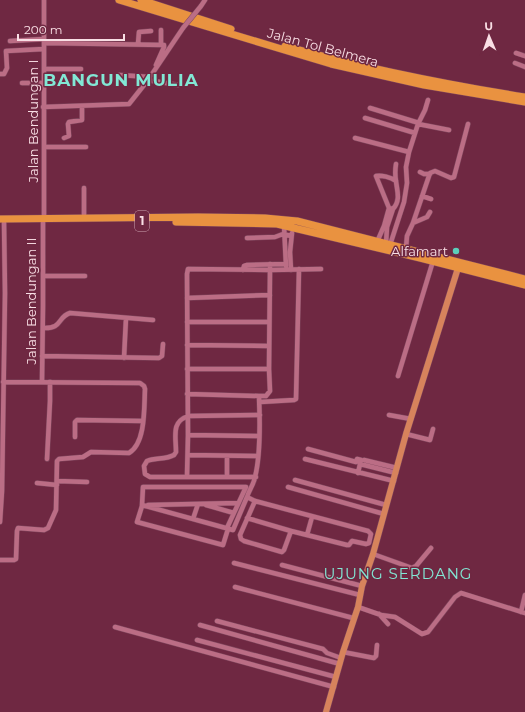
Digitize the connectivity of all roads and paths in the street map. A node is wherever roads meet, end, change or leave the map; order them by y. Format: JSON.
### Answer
{"nodes":[{"id":1,"x":44,"y":0,"type":"edge"},
{"id":2,"x":119,"y":0,"type":"edge"},
{"id":3,"x":141,"y":0,"type":"edge"},
{"id":4,"x":205,"y":0,"type":"edge"},
{"id":5,"x":161,"y":30,"type":"dead end"},
{"id":6,"x":151,"y":31,"type":"dead end"},
{"id":7,"x":10,"y":41,"type":"dead end"},
{"id":8,"x":44,"y":41,"type":"junction"},
{"id":9,"x":138,"y":44,"type":"junction"},
{"id":10,"x":161,"y":44,"type":"junction"},
{"id":11,"x":44,"y":49,"type":"junction"},
{"id":12,"x":0,"y":51,"type":"edge"},
{"id":13,"x":6,"y":51,"type":"junction"},
{"id":14,"x":303,"y":53,"type":"junction"},
{"id":15,"x":516,"y":53,"type":"dead end"},
{"id":16,"x":525,"y":56,"type":"edge"},
{"id":17,"x":515,"y":63,"type":"dead end"},
{"id":18,"x":156,"y":67,"type":"junction"},
{"id":19,"x":525,"y":67,"type":"edge"},
{"id":20,"x":44,"y":69,"type":"junction"},
{"id":21,"x":81,"y":69,"type":"dead end"},
{"id":22,"x":0,"y":74,"type":"edge"},
{"id":23,"x":119,"y":75,"type":"dead end"},
{"id":24,"x":149,"y":78,"type":"junction"},
{"id":25,"x":22,"y":83,"type":"dead end"},
{"id":26,"x":44,"y":83,"type":"junction"},
{"id":27,"x":178,"y":85,"type":"dead end"},
{"id":28,"x":525,"y":97,"type":"edge"},
{"id":29,"x":428,"y":100,"type":"dead end"},
{"id":30,"x":525,"y":102,"type":"edge"},
{"id":31,"x":43,"y":106,"type":"junction"},
{"id":32,"x":82,"y":106,"type":"junction"},
{"id":33,"x":370,"y":108,"type":"dead end"},
{"id":34,"x":365,"y":118,"type":"dead end"},
{"id":35,"x":418,"y":123,"type":"junction"},
{"id":36,"x":468,"y":124,"type":"dead end"},
{"id":37,"x":449,"y":130,"type":"dead end"},
{"id":38,"x":415,"y":133,"type":"junction"},
{"id":39,"x":64,"y":138,"type":"dead end"},
{"id":40,"x":355,"y":138,"type":"dead end"},
{"id":41,"x":44,"y":147,"type":"junction"},
{"id":42,"x":86,"y":147,"type":"dead end"},
{"id":43,"x":410,"y":152,"type":"junction"},
{"id":44,"x":396,"y":164,"type":"dead end"},
{"id":45,"x":420,"y":172,"type":"dead end"},
{"id":46,"x":430,"y":174,"type":"junction"},
{"id":47,"x":396,"y":181,"type":"junction"},
{"id":48,"x":84,"y":188,"type":"dead end"},
{"id":49,"x":422,"y":196,"type":"junction"},
{"id":50,"x":431,"y":199,"type":"dead end"},
{"id":51,"x":391,"y":208,"type":"junction"},
{"id":52,"x":430,"y":212,"type":"dead end"},
{"id":53,"x":84,"y":218,"type":"junction"},
{"id":54,"x":43,"y":220,"type":"junction"},
{"id":55,"x":1,"y":221,"type":"edge"},
{"id":56,"x":413,"y":223,"type":"junction"},
{"id":57,"x":284,"y":226,"type":"junction"},
{"id":58,"x":294,"y":227,"type":"junction"},
{"id":59,"x":386,"y":227,"type":"junction"},
{"id":60,"x":285,"y":234,"type":"junction"},
{"id":61,"x":291,"y":236,"type":"junction"},
{"id":62,"x":247,"y":238,"type":"dead end"},
{"id":63,"x":348,"y":238,"type":"junction"},
{"id":64,"x":358,"y":240,"type":"junction"},
{"id":65,"x":377,"y":242,"type":"junction"},
{"id":66,"x":388,"y":244,"type":"junction"},
{"id":67,"x":406,"y":248,"type":"junction"},
{"id":68,"x":433,"y":261,"type":"junction"},
{"id":69,"x":270,"y":264,"type":"junction"},
{"id":70,"x":286,"y":264,"type":"junction"},
{"id":71,"x":458,"y":268,"type":"junction"},
{"id":72,"x":298,"y":269,"type":"junction"},
{"id":73,"x":321,"y":269,"type":"dead end"},
{"id":74,"x":243,"y":270,"type":"junction"},
{"id":75,"x":270,"y":270,"type":"junction"},
{"id":76,"x":288,"y":270,"type":"junction"},
{"id":77,"x":43,"y":276,"type":"junction"},
{"id":78,"x":85,"y":276,"type":"dead end"},
{"id":79,"x":525,"y":279,"type":"edge"},
{"id":80,"x":525,"y":285,"type":"edge"},
{"id":81,"x":270,"y":295,"type":"junction"},
{"id":82,"x":187,"y":298,"type":"junction"},
{"id":83,"x":126,"y":318,"type":"junction"},
{"id":84,"x":153,"y":320,"type":"dead end"},
{"id":85,"x":187,"y":322,"type":"junction"},
{"id":86,"x":269,"y":322,"type":"junction"},
{"id":87,"x":43,"y":328,"type":"junction"},
{"id":88,"x":162,"y":344,"type":"dead end"},
{"id":89,"x":187,"y":346,"type":"junction"},
{"id":90,"x":269,"y":346,"type":"junction"},
{"id":91,"x":42,"y":356,"type":"junction"},
{"id":92,"x":124,"y":358,"type":"junction"},
{"id":93,"x":187,"y":369,"type":"junction"},
{"id":94,"x":269,"y":369,"type":"junction"},
{"id":95,"x":398,"y":376,"type":"dead end"},
{"id":96,"x":4,"y":382,"type":"junction"},
{"id":97,"x":42,"y":382,"type":"junction"},
{"id":98,"x":50,"y":382,"type":"junction"},
{"id":99,"x":188,"y":394,"type":"junction"},
{"id":100,"x":260,"y":396,"type":"junction"},
{"id":101,"x":260,"y":402,"type":"junction"},
{"id":102,"x":260,"y":415,"type":"junction"},
{"id":103,"x":389,"y":415,"type":"dead end"},
{"id":104,"x":188,"y":416,"type":"junction"},
{"id":105,"x":411,"y":419,"type":"junction"},
{"id":106,"x":143,"y":421,"type":"junction"},
{"id":107,"x":433,"y":429,"type":"dead end"},
{"id":108,"x":406,"y":434,"type":"junction"},
{"id":109,"x":188,"y":435,"type":"junction"},
{"id":110,"x":259,"y":436,"type":"junction"},
{"id":111,"x":75,"y":437,"type":"dead end"},
{"id":112,"x":308,"y":449,"type":"dead end"},
{"id":113,"x":188,"y":455,"type":"junction"},
{"id":114,"x":227,"y":456,"type":"junction"},
{"id":115,"x":258,"y":456,"type":"junction"},
{"id":116,"x":47,"y":459,"type":"dead end"},
{"id":117,"x":305,"y":459,"type":"dead end"},
{"id":118,"x":362,"y":462,"type":"junction"},
{"id":119,"x":396,"y":470,"type":"junction"},
{"id":120,"x":358,"y":473,"type":"junction"},
{"id":121,"x":187,"y":476,"type":"junction"},
{"id":122,"x":227,"y":476,"type":"junction"},
{"id":123,"x":255,"y":478,"type":"junction"},
{"id":124,"x":295,"y":480,"type":"dead end"},
{"id":125,"x":394,"y":481,"type":"junction"},
{"id":126,"x":37,"y":482,"type":"dead end"},
{"id":127,"x":87,"y":482,"type":"dead end"},
{"id":128,"x":57,"y":483,"type":"junction"},
{"id":129,"x":288,"y":487,"type":"dead end"},
{"id":130,"x":251,"y":499,"type":"junction"},
{"id":131,"x":199,"y":504,"type":"junction"},
{"id":132,"x":238,"y":504,"type":"junction"},
{"id":133,"x":386,"y":505,"type":"junction"},
{"id":134,"x":142,"y":506,"type":"junction"},
{"id":135,"x":234,"y":513,"type":"junction"},
{"id":136,"x":384,"y":514,"type":"junction"},
{"id":137,"x":312,"y":517,"type":"junction"},
{"id":138,"x":247,"y":518,"type":"junction"},
{"id":139,"x":193,"y":519,"type":"junction"},
{"id":140,"x":0,"y":522,"type":"edge"},
{"id":141,"x":228,"y":529,"type":"junction"},
{"id":142,"x":291,"y":531,"type":"junction"},
{"id":143,"x":307,"y":535,"type":"junction"},
{"id":144,"x":431,"y":548,"type":"dead end"},
{"id":145,"x":373,"y":554,"type":"junction"},
{"id":146,"x":0,"y":560,"type":"edge"},
{"id":147,"x":234,"y":563,"type":"dead end"},
{"id":148,"x":282,"y":565,"type":"dead end"},
{"id":149,"x":362,"y":586,"type":"junction"},
{"id":150,"x":235,"y":587,"type":"dead end"},
{"id":151,"x":360,"y":595,"type":"junction"},
{"id":152,"x":525,"y":595,"type":"edge"},
{"id":153,"x":358,"y":607,"type":"junction"},
{"id":154,"x":523,"y":612,"type":"edge"},
{"id":155,"x":379,"y":614,"type":"junction"},
{"id":156,"x":353,"y":618,"type":"junction"},
{"id":157,"x":217,"y":621,"type":"dead end"},
{"id":158,"x":388,"y":624,"type":"dead end"},
{"id":159,"x":200,"y":625,"type":"dead end"},
{"id":160,"x":115,"y":627,"type":"dead end"},
{"id":161,"x":197,"y":640,"type":"dead end"},
{"id":162,"x":377,"y":645,"type":"dead end"},
{"id":163,"x":341,"y":658,"type":"junction"},
{"id":164,"x":336,"y":677,"type":"junction"},
{"id":165,"x":334,"y":687,"type":"junction"},
{"id":166,"x":326,"y":712,"type":"edge"}],
"edges":[{"from":1,"to":8,"type":"street","name":"Jalan Bendungan I"},
{"from":2,"to":14,"type":"highway","name":"Jalan Tol Belmera"},
{"from":3,"to":14,"type":"highway","name":"Jalan Tol Belmera"},
{"from":4,"to":18,"type":"street","bridge":true},
{"from":5,"to":10,"type":"street"},
{"from":6,"to":9,"type":"street"},
{"from":7,"to":8,"type":"street"},
{"from":8,"to":9,"type":"street"},
{"from":8,"to":11,"type":"street","name":"Jalan Bendungan I"},
{"from":9,"to":10,"type":"street"},
{"from":10,"to":18,"type":"street"},
{"from":11,"to":13,"type":"street"},
{"from":11,"to":20,"type":"street","name":"Jalan Bendungan I"},
{"from":12,"to":13,"type":"street"},
{"from":13,"to":22,"type":"street"},
{"from":14,"to":28,"type":"highway","name":"Jalan Tol Belmera"},
{"from":14,"to":30,"type":"highway","name":"Jalan Tol Belmera"},
{"from":15,"to":16,"type":"street"},
{"from":17,"to":19,"type":"street"},
{"from":18,"to":24,"type":"street"},
{"from":20,"to":21,"type":"street"},
{"from":20,"to":26,"type":"street","name":"Jalan Bendungan I"},
{"from":23,"to":24,"type":"street"},
{"from":24,"to":27,"type":"street"},
{"from":24,"to":32,"type":"street"},
{"from":25,"to":26,"type":"street"},
{"from":26,"to":31,"type":"street","name":"Jalan Bendungan I"},
{"from":29,"to":35,"type":"street"},
{"from":31,"to":32,"type":"street"},
{"from":31,"to":41,"type":"street","name":"Jalan Bendungan I"},
{"from":32,"to":39,"type":"street"},
{"from":33,"to":35,"type":"street"},
{"from":34,"to":38,"type":"street"},
{"from":35,"to":37,"type":"street"},
{"from":35,"to":38,"type":"street"},
{"from":36,"to":46,"type":"street"},
{"from":38,"to":43,"type":"street"},
{"from":40,"to":43,"type":"street"},
{"from":41,"to":42,"type":"street"},
{"from":41,"to":54,"type":"street","name":"Jalan Bendungan I"},
{"from":43,"to":66,"type":"street"},
{"from":44,"to":47,"type":"street"},
{"from":45,"to":46,"type":"street"},
{"from":46,"to":49,"type":"street"},
{"from":47,"to":51,"type":"street"},
{"from":47,"to":51,"type":"street"},
{"from":48,"to":53,"type":"street"},
{"from":49,"to":50,"type":"street"},
{"from":49,"to":56,"type":"street"},
{"from":51,"to":59,"type":"street"},
{"from":52,"to":56,"type":"street"},
{"from":53,"to":54,"type":"highway","number":"1"},
{"from":53,"to":63,"type":"highway","number":"1"},
{"from":54,"to":55,"type":"highway","number":"1"},
{"from":54,"to":57,"type":"highway","number":"1"},
{"from":54,"to":77,"type":"street","name":"Jalan Bendungan II"},
{"from":55,"to":96,"type":"street"},
{"from":56,"to":67,"type":"street"},
{"from":57,"to":58,"type":"highway","number":"1"},
{"from":57,"to":60,"type":"street"},
{"from":58,"to":61,"type":"street"},
{"from":58,"to":63,"type":"highway","number":"1"},
{"from":59,"to":65,"type":"street"},
{"from":59,"to":66,"type":"street"},
{"from":60,"to":61,"type":"street"},
{"from":60,"to":62,"type":"street"},
{"from":60,"to":70,"type":"street"},
{"from":61,"to":76,"type":"street"},
{"from":63,"to":64,"type":"highway","number":"1"},
{"from":64,"to":65,"type":"highway","number":"1"},
{"from":64,"to":68,"type":"highway","number":"1"},
{"from":65,"to":66,"type":"highway","number":"1"},
{"from":66,"to":67,"type":"highway","number":"1"},
{"from":67,"to":79,"type":"highway","number":"1"},
{"from":68,"to":71,"type":"highway","number":"1"},
{"from":68,"to":95,"type":"street"},
{"from":69,"to":70,"type":"street"},
{"from":69,"to":74,"type":"street"},
{"from":69,"to":75,"type":"street"},
{"from":70,"to":76,"type":"street"},
{"from":71,"to":80,"type":"highway","number":"1"},
{"from":71,"to":105,"type":"main road"},
{"from":72,"to":73,"type":"street"},
{"from":72,"to":76,"type":"street"},
{"from":72,"to":101,"type":"street"},
{"from":74,"to":75,"type":"street"},
{"from":74,"to":82,"type":"street"},
{"from":75,"to":76,"type":"street"},
{"from":75,"to":81,"type":"street"},
{"from":77,"to":78,"type":"street"},
{"from":77,"to":87,"type":"street","name":"Jalan Bendungan II"},
{"from":81,"to":82,"type":"street"},
{"from":81,"to":86,"type":"street"},
{"from":82,"to":85,"type":"street"},
{"from":83,"to":84,"type":"street"},
{"from":83,"to":87,"type":"street"},
{"from":83,"to":92,"type":"street"},
{"from":85,"to":86,"type":"street"},
{"from":85,"to":89,"type":"street"},
{"from":86,"to":90,"type":"street"},
{"from":87,"to":91,"type":"street","name":"Jalan Bendungan II"},
{"from":88,"to":92,"type":"street"},
{"from":89,"to":90,"type":"street"},
{"from":89,"to":93,"type":"street"},
{"from":90,"to":94,"type":"street"},
{"from":91,"to":92,"type":"street"},
{"from":91,"to":97,"type":"street","name":"Jalan Bendungan II"},
{"from":93,"to":94,"type":"street"},
{"from":93,"to":99,"type":"street"},
{"from":94,"to":100,"type":"street"},
{"from":96,"to":97,"type":"street"},
{"from":96,"to":140,"type":"street"},
{"from":97,"to":98,"type":"street"},
{"from":98,"to":106,"type":"street"},
{"from":98,"to":116,"type":"street"},
{"from":99,"to":100,"type":"street"},
{"from":99,"to":104,"type":"street"},
{"from":100,"to":101,"type":"street"},
{"from":101,"to":102,"type":"street"},
{"from":102,"to":104,"type":"street"},
{"from":102,"to":110,"type":"street"},
{"from":103,"to":105,"type":"street"},
{"from":104,"to":109,"type":"street"},
{"from":104,"to":121,"type":"street"},
{"from":105,"to":108,"type":"main road"},
{"from":106,"to":111,"type":"street"},
{"from":106,"to":128,"type":"street"},
{"from":107,"to":108,"type":"street"},
{"from":108,"to":119,"type":"main road"},
{"from":109,"to":110,"type":"street"},
{"from":109,"to":113,"type":"street"},
{"from":110,"to":115,"type":"street"},
{"from":112,"to":118,"type":"street"},
{"from":113,"to":114,"type":"street"},
{"from":113,"to":121,"type":"street"},
{"from":114,"to":115,"type":"street"},
{"from":114,"to":122,"type":"street"},
{"from":115,"to":123,"type":"street"},
{"from":117,"to":120,"type":"street"},
{"from":118,"to":119,"type":"street"},
{"from":118,"to":120,"type":"street"},
{"from":119,"to":125,"type":"main road"},
{"from":120,"to":125,"type":"street"},
{"from":121,"to":122,"type":"street"},
{"from":122,"to":123,"type":"street"},
{"from":123,"to":130,"type":"street"},
{"from":124,"to":133,"type":"street"},
{"from":125,"to":133,"type":"main road"},
{"from":126,"to":128,"type":"street"},
{"from":127,"to":128,"type":"street"},
{"from":128,"to":146,"type":"street"},
{"from":129,"to":136,"type":"street"},
{"from":130,"to":137,"type":"street"},
{"from":130,"to":138,"type":"street"},
{"from":130,"to":141,"type":"street"},
{"from":131,"to":132,"type":"street"},
{"from":131,"to":134,"type":"street"},
{"from":131,"to":135,"type":"street"},
{"from":131,"to":139,"type":"street"},
{"from":132,"to":134,"type":"street"},
{"from":132,"to":135,"type":"street"},
{"from":133,"to":136,"type":"main road"},
{"from":134,"to":139,"type":"street"},
{"from":134,"to":141,"type":"street"},
{"from":135,"to":141,"type":"street"},
{"from":136,"to":145,"type":"main road"},
{"from":137,"to":143,"type":"street"},
{"from":137,"to":143,"type":"street"},
{"from":138,"to":142,"type":"street"},
{"from":138,"to":142,"type":"street"},
{"from":139,"to":141,"type":"street"},
{"from":142,"to":143,"type":"street"},
{"from":144,"to":145,"type":"street"},
{"from":145,"to":149,"type":"main road"},
{"from":147,"to":151,"type":"street"},
{"from":148,"to":149,"type":"street"},
{"from":149,"to":151,"type":"main road"},
{"from":150,"to":156,"type":"street"},
{"from":151,"to":153,"type":"main road"},
{"from":152,"to":154,"type":"street"},
{"from":153,"to":155,"type":"street"},
{"from":153,"to":156,"type":"main road"},
{"from":154,"to":155,"type":"street"},
{"from":155,"to":158,"type":"street"},
{"from":156,"to":163,"type":"main road"},
{"from":157,"to":163,"type":"street"},
{"from":159,"to":163,"type":"street"},
{"from":160,"to":165,"type":"street"},
{"from":161,"to":164,"type":"street"},
{"from":162,"to":163,"type":"street"},
{"from":163,"to":164,"type":"main road"},
{"from":164,"to":165,"type":"main road"},
{"from":165,"to":166,"type":"main road"}]}
